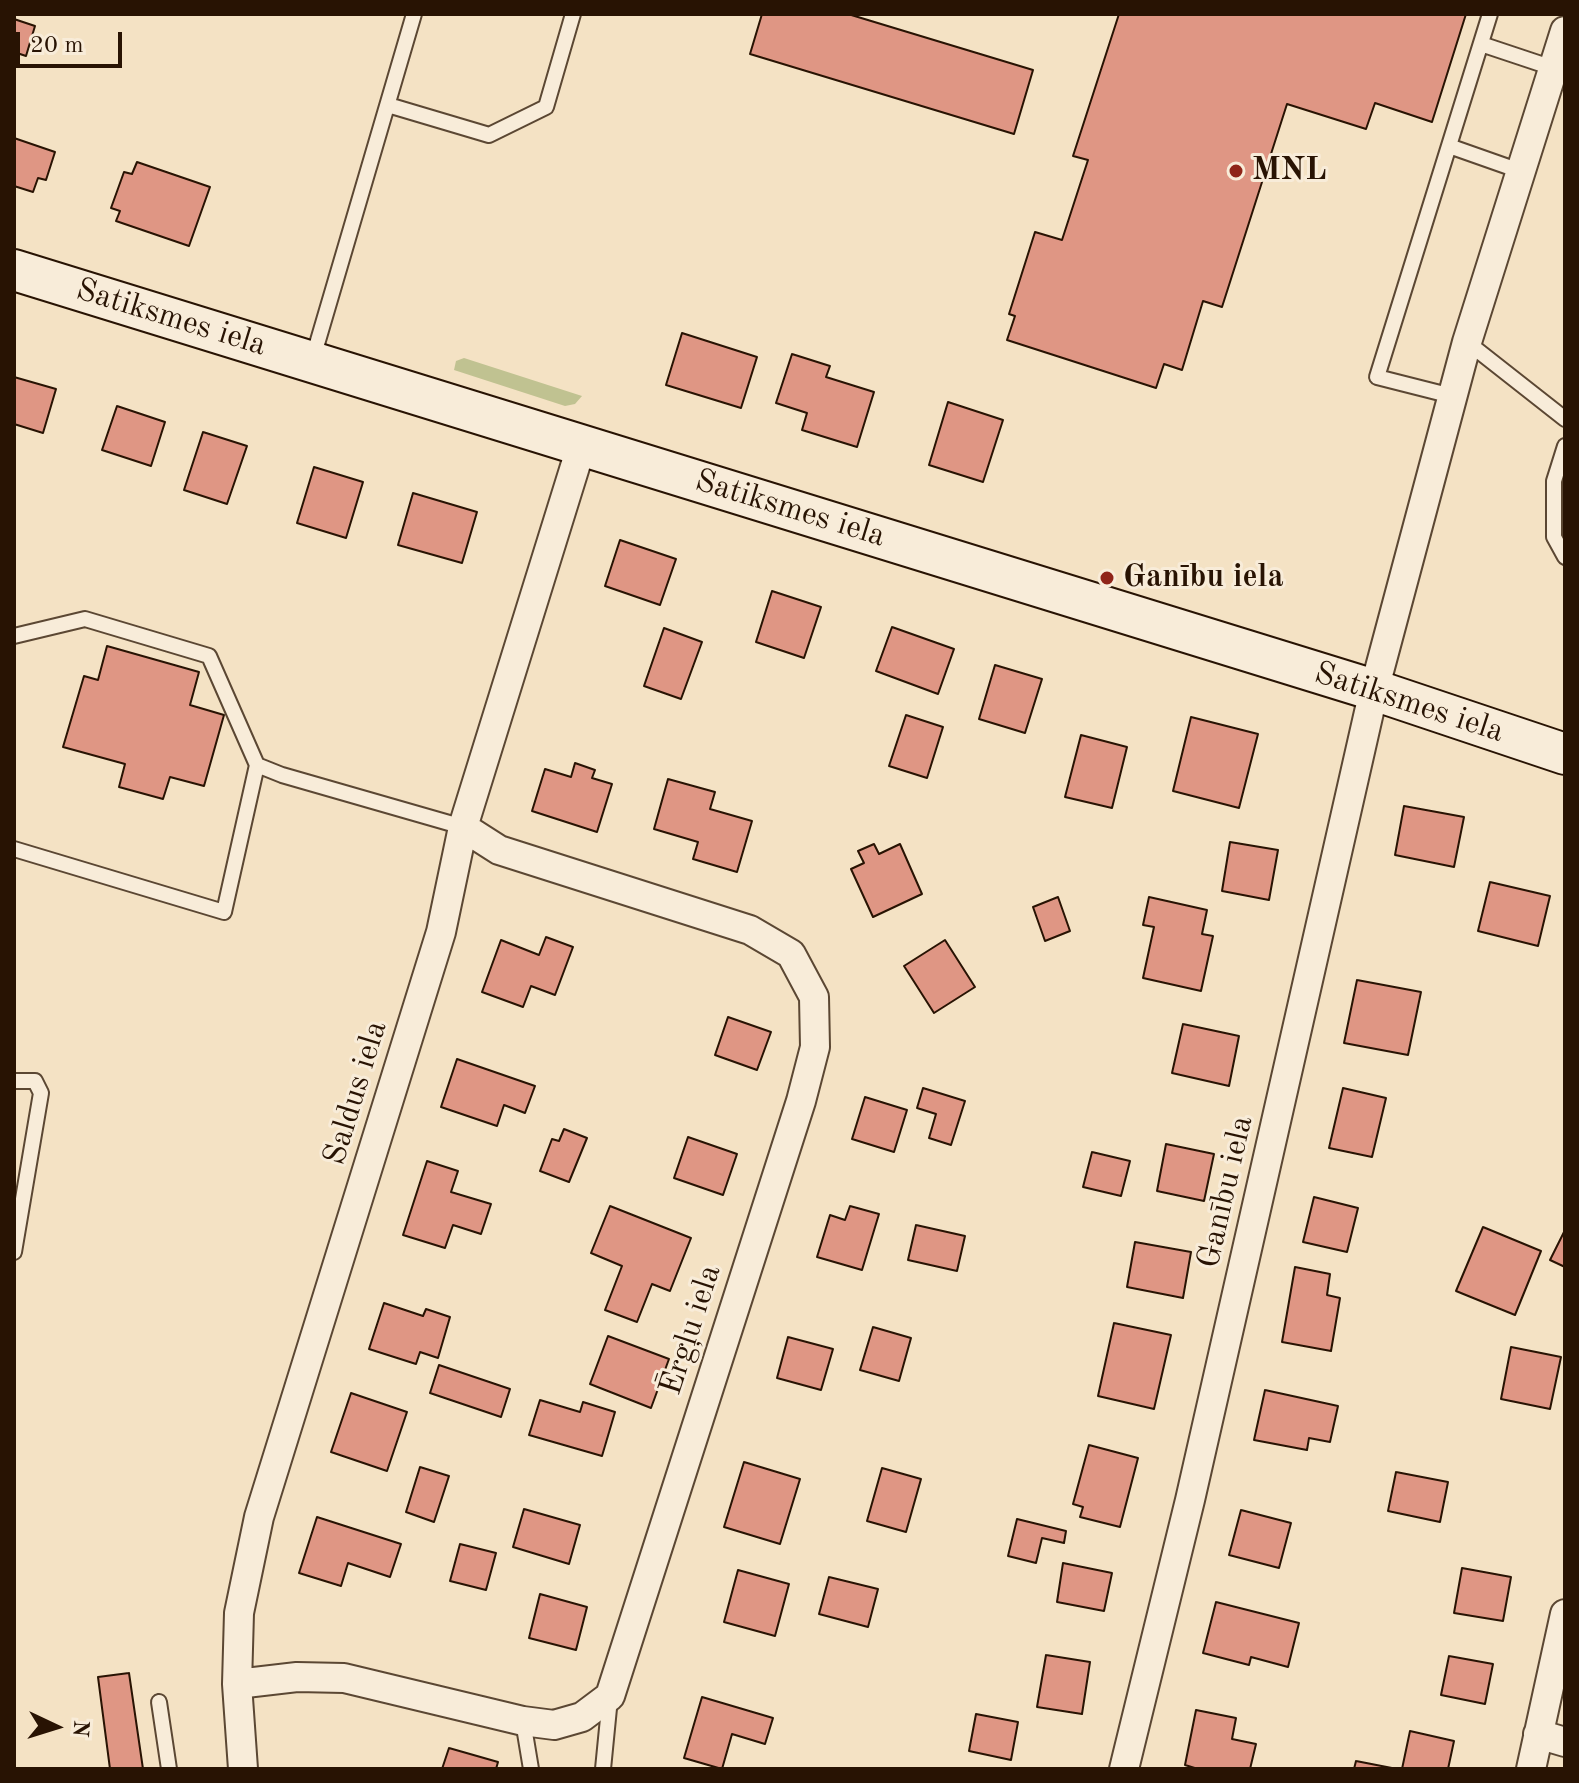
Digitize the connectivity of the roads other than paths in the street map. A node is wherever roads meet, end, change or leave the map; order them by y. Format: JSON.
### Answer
{"nodes":[{"id":1,"x":414,"y":14,"type":"edge"},
{"id":2,"x":573,"y":14,"type":"edge"},
{"id":3,"x":1490,"y":14,"type":"edge"},
{"id":4,"x":1565,"y":31,"type":"edge"},
{"id":5,"x":1481,"y":44,"type":"junction"},
{"id":6,"x":1553,"y":68,"type":"junction"},
{"id":7,"x":388,"y":105,"type":"junction"},
{"id":8,"x":1449,"y":146,"type":"junction"},
{"id":9,"x":1520,"y":171,"type":"junction"},
{"id":10,"x":14,"y":270,"type":"edge"},
{"id":11,"x":1467,"y":342,"type":"junction"},
{"id":12,"x":312,"y":361,"type":"junction"},
{"id":13,"x":1452,"y":396,"type":"junction"},
{"id":14,"x":1565,"y":419,"type":"edge"},
{"id":15,"x":582,"y":444,"type":"junction"},
{"id":16,"x":1565,"y":446,"type":"edge"},
{"id":17,"x":1565,"y":557,"type":"edge"},
{"id":18,"x":14,"y":636,"type":"edge"},
{"id":19,"x":1374,"y":690,"type":"junction"},
{"id":20,"x":1565,"y":754,"type":"edge"},
{"id":21,"x":257,"y":765,"type":"junction"},
{"id":22,"x":463,"y":827,"type":"junction"},
{"id":23,"x":14,"y":849,"type":"edge"},
{"id":24,"x":14,"y":1081,"type":"edge"},
{"id":25,"x":14,"y":1252,"type":"edge"},
{"id":26,"x":1565,"y":1614,"type":"edge"},
{"id":27,"x":237,"y":1684,"type":"junction"},
{"id":28,"x":610,"y":1696,"type":"junction"},
{"id":29,"x":159,"y":1702,"type":"dead end"},
{"id":30,"x":523,"y":1721,"type":"junction"},
{"id":31,"x":1552,"y":1738,"type":"edge"},
{"id":32,"x":169,"y":1769,"type":"edge"},
{"id":33,"x":243,"y":1769,"type":"edge"},
{"id":34,"x":531,"y":1769,"type":"edge"},
{"id":35,"x":603,"y":1769,"type":"edge"},
{"id":36,"x":1124,"y":1769,"type":"edge"},
{"id":37,"x":1531,"y":1769,"type":"edge"}],
"edges":[{"from":1,"to":7,"type":"lane"},
{"from":2,"to":7,"type":"lane"},
{"from":3,"to":5,"type":"lane"},
{"from":4,"to":6,"type":"street","name":"Ganību iela"},
{"from":5,"to":6,"type":"lane"},
{"from":5,"to":8,"type":"lane"},
{"from":6,"to":9,"type":"street","name":"Ganību iela"},
{"from":7,"to":12,"type":"lane"},
{"from":8,"to":9,"type":"lane"},
{"from":8,"to":13,"type":"lane"},
{"from":9,"to":11,"type":"street","name":"Ganību iela"},
{"from":10,"to":12,"type":"street","name":"Satiksmes iela"},
{"from":11,"to":13,"type":"street","name":"Ganību iela"},
{"from":11,"to":14,"type":"lane"},
{"from":12,"to":15,"type":"street","name":"Satiksmes iela"},
{"from":13,"to":19,"type":"street","name":"Ganību iela"},
{"from":15,"to":19,"type":"street","name":"Satiksmes iela"},
{"from":15,"to":22,"type":"street","name":"Saldus iela"},
{"from":16,"to":17,"type":"lane"},
{"from":18,"to":21,"type":"lane"},
{"from":19,"to":20,"type":"street","name":"Satiksmes iela"},
{"from":19,"to":36,"type":"street","name":"Ganību iela"},
{"from":21,"to":22,"type":"lane"},
{"from":21,"to":23,"type":"lane"},
{"from":22,"to":27,"type":"street","name":"Saldus iela"},
{"from":22,"to":28,"type":"street","name":"Ērgļu iela"},
{"from":24,"to":25,"type":"lane"},
{"from":26,"to":31,"type":"street"},
{"from":27,"to":30,"type":"street"},
{"from":27,"to":33,"type":"street","name":"Saldus iela"},
{"from":28,"to":30,"type":"street"},
{"from":28,"to":35,"type":"lane"},
{"from":29,"to":32,"type":"lane"},
{"from":30,"to":34,"type":"lane"},
{"from":31,"to":37,"type":"street"}]}
